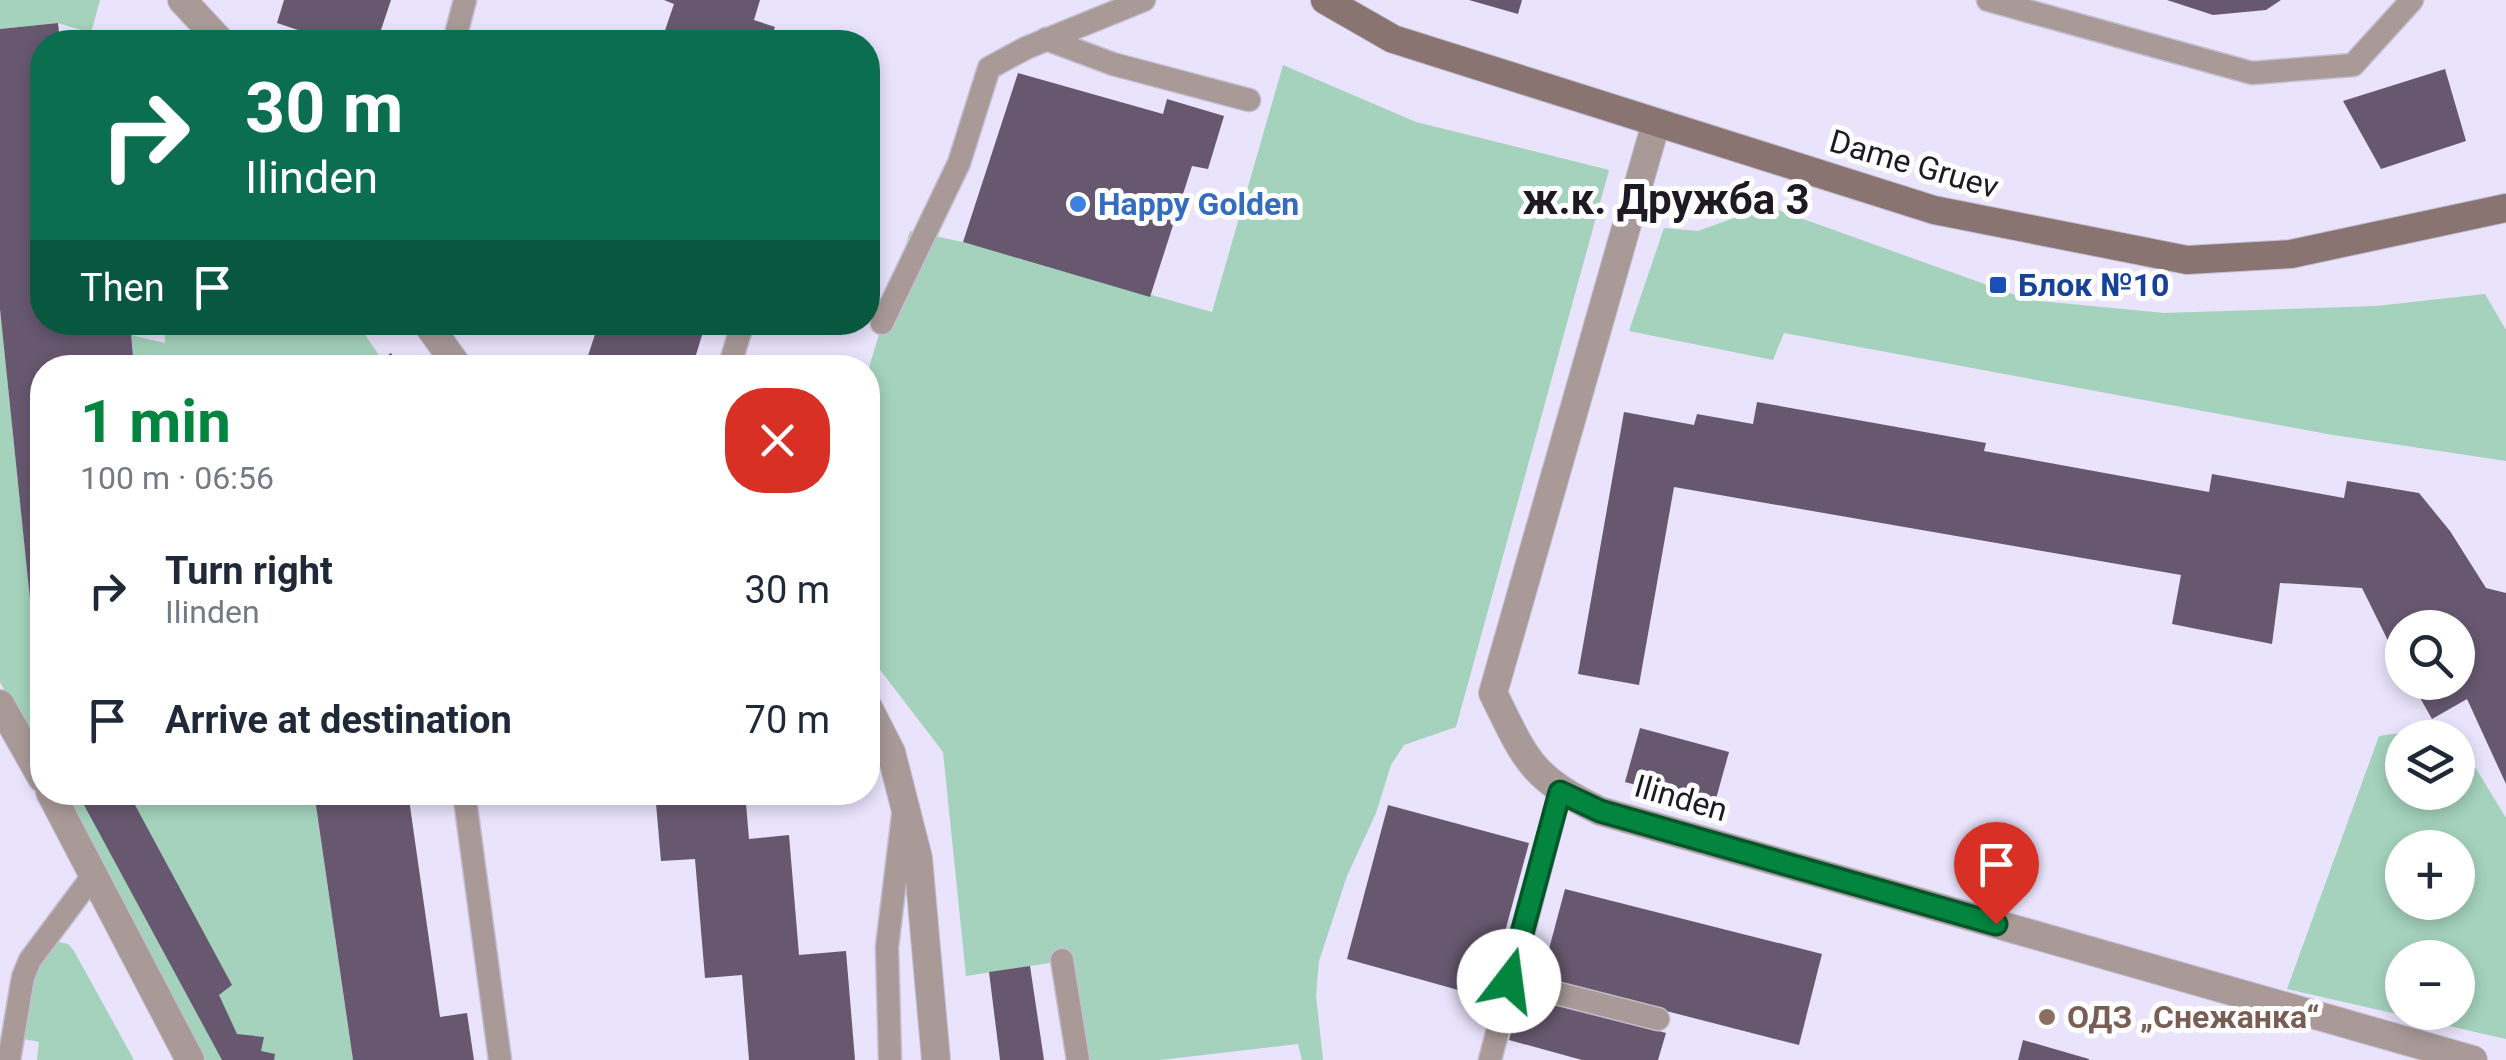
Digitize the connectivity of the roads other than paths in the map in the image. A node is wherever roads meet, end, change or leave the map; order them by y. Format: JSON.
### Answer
{"nodes":[{"id":1,"x":182,"y":0,"type":"edge"},
{"id":2,"x":465,"y":0,"type":"edge"},
{"id":3,"x":1144,"y":0,"type":"edge"},
{"id":4,"x":1325,"y":0,"type":"edge"},
{"id":5,"x":1988,"y":0,"type":"edge"},
{"id":6,"x":2412,"y":0,"type":"edge"},
{"id":7,"x":210,"y":30,"type":"edge"},
{"id":8,"x":457,"y":30,"type":"edge"},
{"id":9,"x":1046,"y":40,"type":"junction"},
{"id":10,"x":1250,"y":100,"type":"dead end"},
{"id":11,"x":1656,"y":123,"type":"junction"},
{"id":12,"x":2506,"y":208,"type":"edge"},
{"id":13,"x":882,"y":323,"type":"dead end"},
{"id":14,"x":0,"y":704,"type":"edge"},
{"id":15,"x":880,"y":730,"type":"edge"},
{"id":16,"x":30,"y":757,"type":"edge"},
{"id":17,"x":1560,"y":792,"type":"junction"},
{"id":18,"x":904,"y":802,"type":"junction"},
{"id":19,"x":56,"y":805,"type":"edge"},
{"id":20,"x":466,"y":805,"type":"edge"},
{"id":21,"x":92,"y":877,"type":"junction"},
{"id":22,"x":1062,"y":960,"type":"dead end"},
{"id":23,"x":1509,"y":981,"type":"junction"},
{"id":24,"x":1658,"y":1019,"type":"dead end"},
{"id":25,"x":9,"y":1060,"type":"edge"},
{"id":26,"x":190,"y":1060,"type":"edge"},
{"id":27,"x":500,"y":1060,"type":"edge"},
{"id":28,"x":890,"y":1060,"type":"edge"},
{"id":29,"x":936,"y":1060,"type":"edge"},
{"id":30,"x":1078,"y":1060,"type":"edge"},
{"id":31,"x":1490,"y":1060,"type":"edge"},
{"id":32,"x":2473,"y":1060,"type":"edge"}],
"edges":[{"from":1,"to":7,"type":"street"},
{"from":2,"to":8,"type":"lane"},
{"from":3,"to":9,"type":"lane"},
{"from":4,"to":11,"type":"main road","name":"Dame Gruev"},
{"from":5,"to":6,"type":"lane"},
{"from":9,"to":10,"type":"lane"},
{"from":9,"to":13,"type":"lane"},
{"from":11,"to":12,"type":"main road","name":"Dame Gruev"},
{"from":11,"to":17,"type":"street","name":"Ilinden"},
{"from":14,"to":16,"type":"street"},
{"from":15,"to":18,"type":"street"},
{"from":17,"to":23,"type":"lane"},
{"from":17,"to":32,"type":"street","name":"Ilinden"},
{"from":18,"to":28,"type":"lane"},
{"from":18,"to":29,"type":"street"},
{"from":19,"to":21,"type":"street"},
{"from":20,"to":27,"type":"lane"},
{"from":21,"to":25,"type":"lane"},
{"from":21,"to":26,"type":"street"},
{"from":22,"to":30,"type":"lane"},
{"from":23,"to":24,"type":"lane"},
{"from":23,"to":31,"type":"lane"}]}
